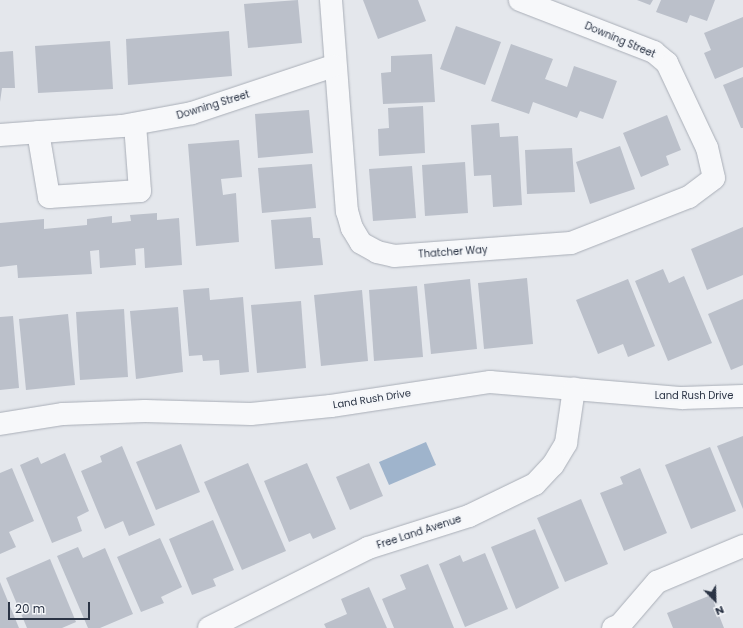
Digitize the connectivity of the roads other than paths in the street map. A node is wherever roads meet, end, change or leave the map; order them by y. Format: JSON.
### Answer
{"nodes":[{"id":1,"x":331,"y":0,"type":"edge"},
{"id":2,"x":520,"y":0,"type":"edge"},
{"id":3,"x":333,"y":66,"type":"junction"},
{"id":4,"x":135,"y":124,"type":"junction"},
{"id":5,"x":38,"y":132,"type":"junction"},
{"id":6,"x":0,"y":135,"type":"edge"},
{"id":7,"x":714,"y":178,"type":"joint"},
{"id":8,"x":574,"y":389,"type":"junction"},
{"id":9,"x":743,"y":396,"type":"edge"},
{"id":10,"x":0,"y":424,"type":"edge"},
{"id":11,"x":743,"y":546,"type":"edge"},
{"id":12,"x":209,"y":628,"type":"edge"},
{"id":13,"x":613,"y":628,"type":"edge"}],
"edges":[{"from":1,"to":3,"type":"street"},
{"from":2,"to":7,"type":"street","name":"Downing Street"},
{"from":3,"to":4,"type":"street","name":"Downing Street"},
{"from":3,"to":7,"type":"street","name":"Thatcher Way"},
{"from":4,"to":5,"type":"street","name":"Downing Street"},
{"from":4,"to":5,"type":"street"},
{"from":5,"to":6,"type":"street","name":"Downing Street"},
{"from":8,"to":9,"type":"street","name":"Land Rush Drive"},
{"from":8,"to":10,"type":"street","name":"Land Rush Drive"},
{"from":8,"to":12,"type":"street","name":"Free Land Avenue"},
{"from":11,"to":13,"type":"street"}]}
